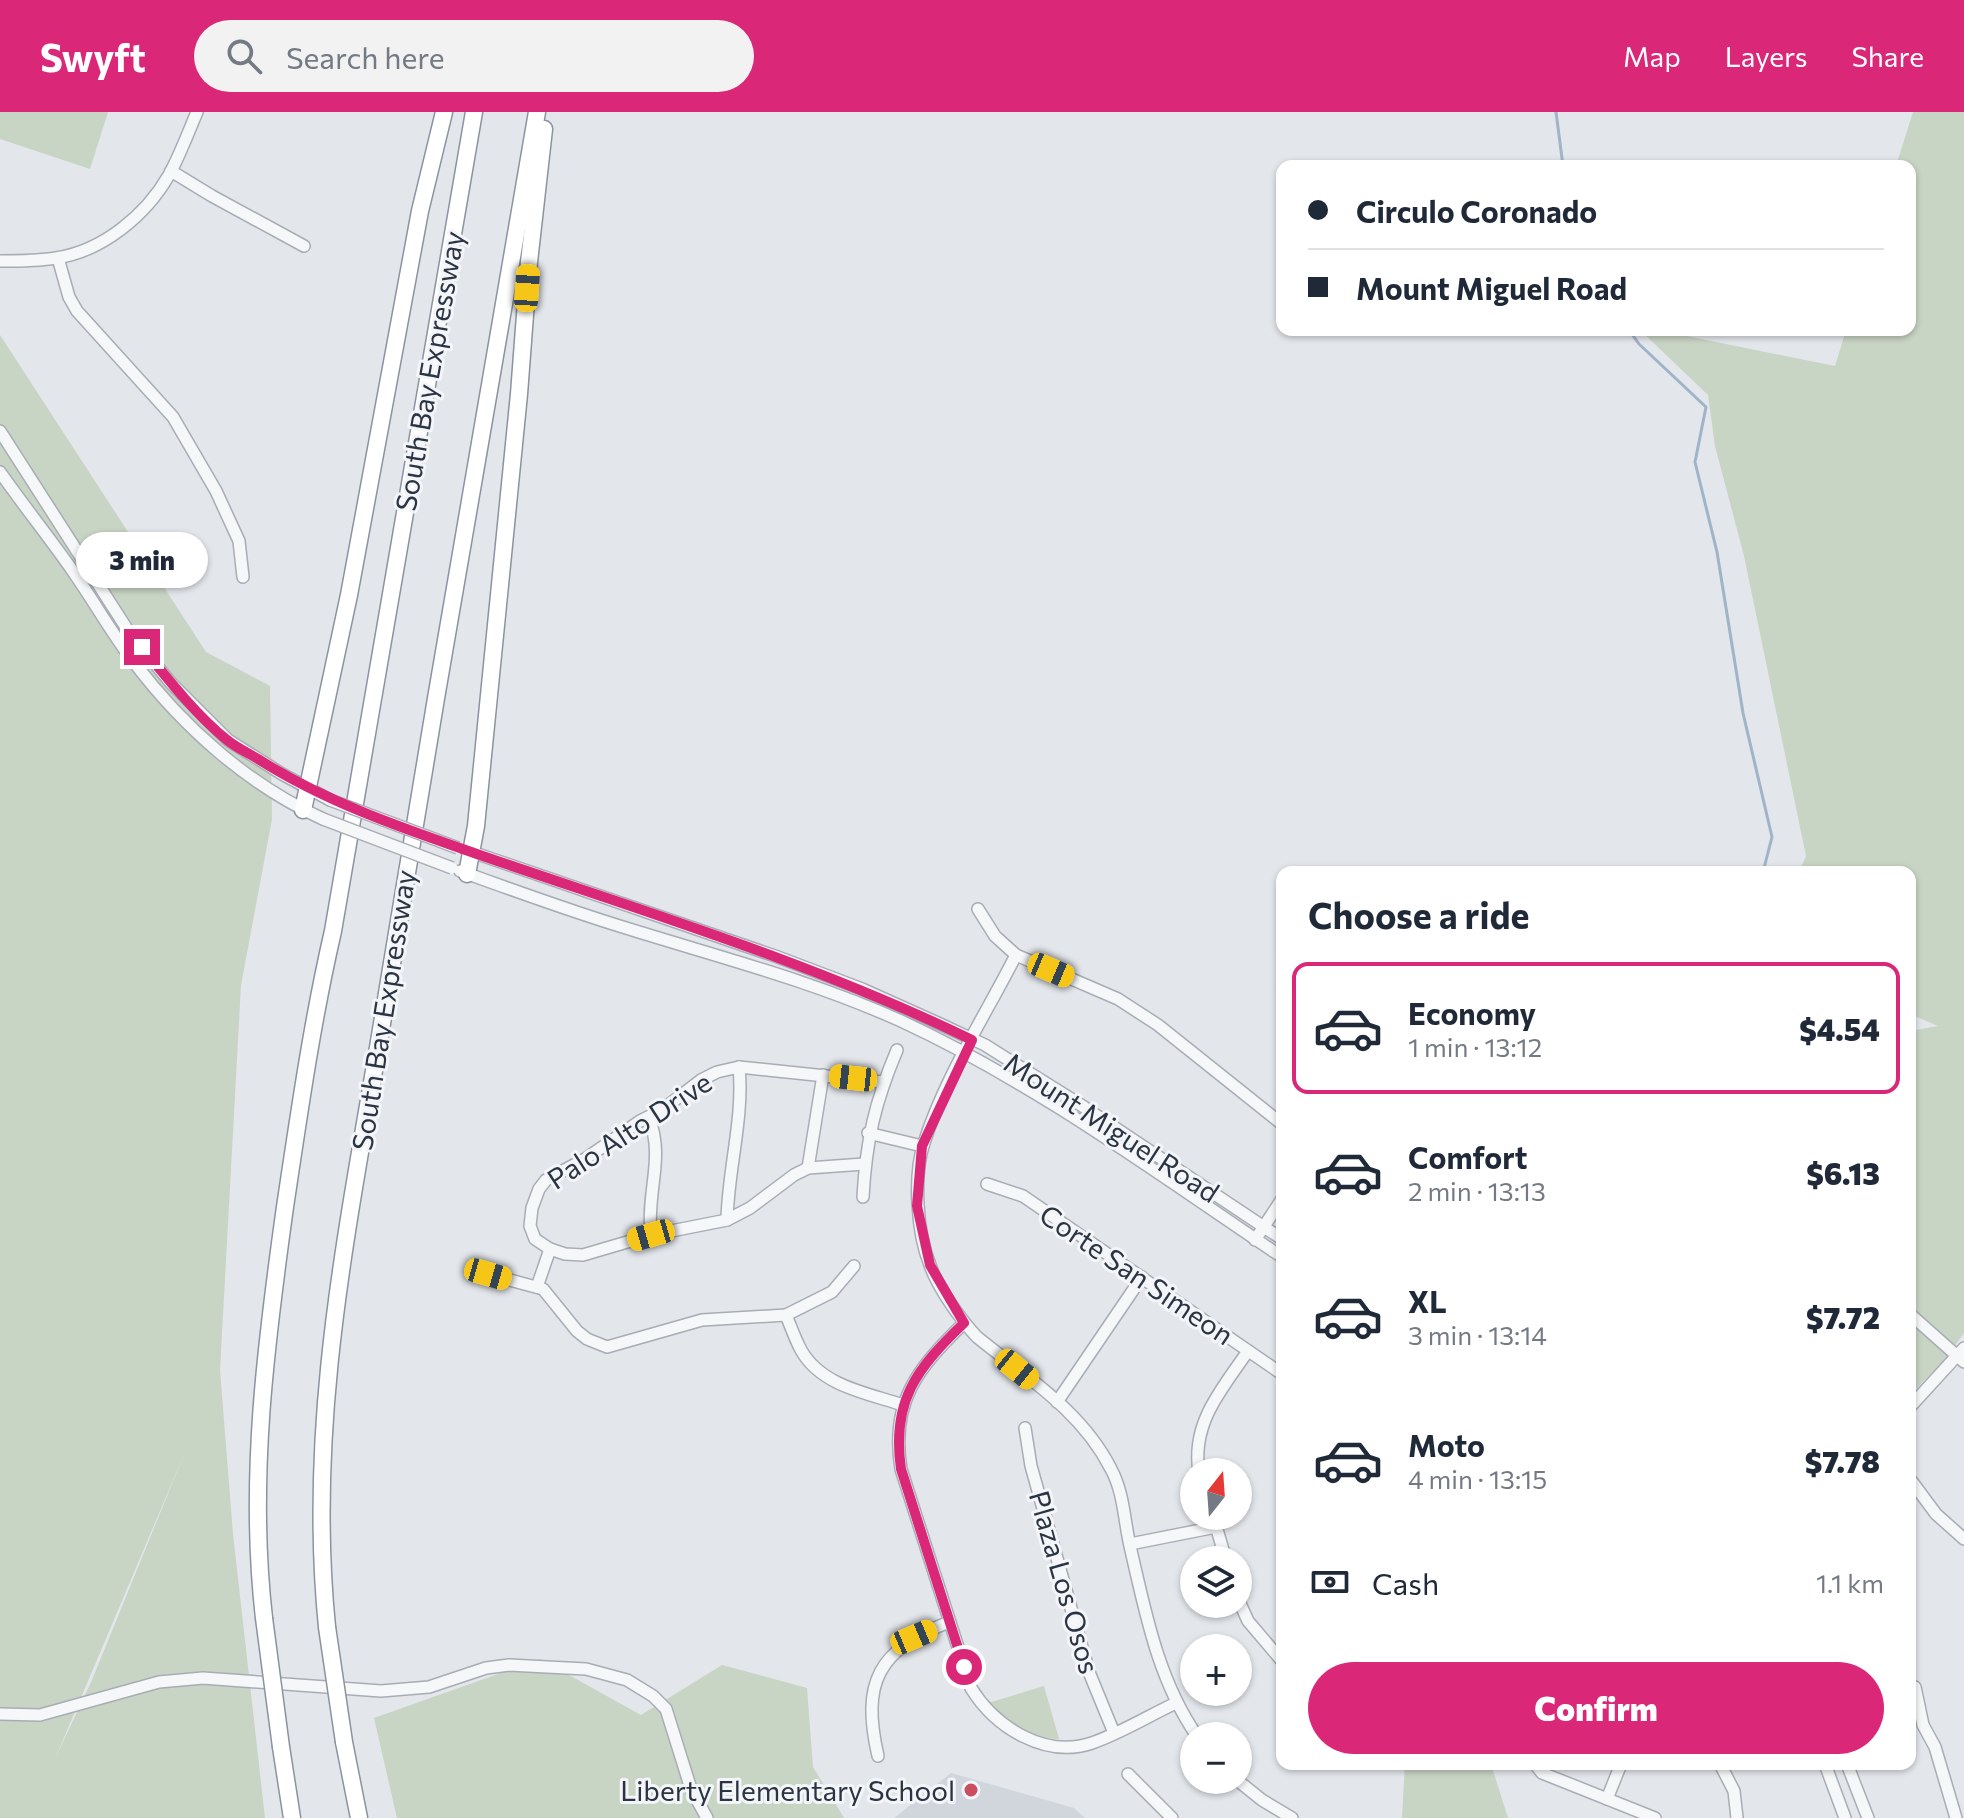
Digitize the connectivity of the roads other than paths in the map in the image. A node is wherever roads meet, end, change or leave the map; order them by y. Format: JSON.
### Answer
{"nodes":[{"id":1,"x":197,"y":112,"type":"edge"},
{"id":2,"x":444,"y":112,"type":"edge"},
{"id":3,"x":474,"y":112,"type":"edge"},
{"id":4,"x":537,"y":112,"type":"edge"},
{"id":5,"x":546,"y":112,"type":"edge"},
{"id":6,"x":171,"y":171,"type":"junction"},
{"id":7,"x":304,"y":246,"type":"dead end"},
{"id":8,"x":58,"y":258,"type":"junction"},
{"id":9,"x":0,"y":261,"type":"edge"},
{"id":10,"x":0,"y":431,"type":"edge"},
{"id":11,"x":0,"y":472,"type":"edge"},
{"id":12,"x":243,"y":577,"type":"dead end"},
{"id":13,"x":308,"y":789,"type":"junction"},
{"id":14,"x":303,"y":810,"type":"junction"},
{"id":15,"x":465,"y":850,"type":"junction"},
{"id":16,"x":459,"y":871,"type":"junction"},
{"id":17,"x":978,"y":909,"type":"dead end"},
{"id":18,"x":1016,"y":955,"type":"junction"},
{"id":19,"x":972,"y":1040,"type":"junction"},
{"id":20,"x":897,"y":1050,"type":"dead end"},
{"id":21,"x":964,"y":1054,"type":"junction"},
{"id":22,"x":739,"y":1067,"type":"junction"},
{"id":23,"x":823,"y":1075,"type":"junction"},
{"id":24,"x":883,"y":1082,"type":"junction"},
{"id":25,"x":649,"y":1118,"type":"junction"},
{"id":26,"x":1276,"y":1119,"type":"edge"},
{"id":27,"x":868,"y":1133,"type":"junction"},
{"id":28,"x":922,"y":1146,"type":"junction"},
{"id":29,"x":864,"y":1164,"type":"junction"},
{"id":30,"x":808,"y":1168,"type":"junction"},
{"id":31,"x":987,"y":1184,"type":"dead end"},
{"id":32,"x":863,"y":1197,"type":"dead end"},
{"id":33,"x":1276,"y":1208,"type":"edge"},
{"id":34,"x":727,"y":1220,"type":"junction"},
{"id":35,"x":1264,"y":1225,"type":"junction"},
{"id":36,"x":1276,"y":1234,"type":"edge"},
{"id":37,"x":651,"y":1235,"type":"junction"},
{"id":38,"x":1255,"y":1240,"type":"junction"},
{"id":39,"x":550,"y":1249,"type":"junction"},
{"id":40,"x":1276,"y":1253,"type":"edge"},
{"id":41,"x":854,"y":1266,"type":"dead end"},
{"id":42,"x":488,"y":1274,"type":"dead end"},
{"id":43,"x":1142,"y":1277,"type":"junction"},
{"id":44,"x":537,"y":1287,"type":"junction"},
{"id":45,"x":786,"y":1315,"type":"junction"},
{"id":46,"x":1916,"y":1319,"type":"edge"},
{"id":47,"x":964,"y":1323,"type":"junction"},
{"id":48,"x":1248,"y":1351,"type":"junction"},
{"id":49,"x":1962,"y":1356,"type":"edge"},
{"id":50,"x":1276,"y":1370,"type":"edge"},
{"id":51,"x":1916,"y":1401,"type":"edge"},
{"id":52,"x":1057,"y":1402,"type":"junction"},
{"id":53,"x":903,"y":1405,"type":"junction"},
{"id":54,"x":1025,"y":1428,"type":"dead end"},
{"id":55,"x":1198,"y":1458,"type":"edge"},
{"id":56,"x":1916,"y":1487,"type":"edge"},
{"id":57,"x":1183,"y":1530,"type":"edge"},
{"id":58,"x":1964,"y":1539,"type":"edge"},
{"id":59,"x":1130,"y":1544,"type":"junction"},
{"id":60,"x":1247,"y":1618,"type":"edge"},
{"id":61,"x":949,"y":1622,"type":"junction"},
{"id":62,"x":1276,"y":1654,"type":"edge"},
{"id":63,"x":1916,"y":1692,"type":"edge"},
{"id":64,"x":1176,"y":1703,"type":"junction"},
{"id":65,"x":0,"y":1714,"type":"edge"},
{"id":66,"x":1188,"y":1722,"type":"edge"},
{"id":67,"x":1114,"y":1733,"type":"junction"},
{"id":68,"x":878,"y":1756,"type":"dead end"},
{"id":69,"x":1540,"y":1770,"type":"edge"},
{"id":70,"x":1619,"y":1770,"type":"edge"},
{"id":71,"x":1723,"y":1770,"type":"edge"},
{"id":72,"x":1827,"y":1770,"type":"edge"},
{"id":73,"x":1849,"y":1770,"type":"edge"},
{"id":74,"x":1128,"y":1774,"type":"dead end"},
{"id":75,"x":1252,"y":1792,"type":"edge"},
{"id":76,"x":1607,"y":1799,"type":"junction"},
{"id":77,"x":292,"y":1818,"type":"edge"},
{"id":78,"x":359,"y":1818,"type":"edge"},
{"id":79,"x":707,"y":1818,"type":"edge"},
{"id":80,"x":1172,"y":1818,"type":"edge"},
{"id":81,"x":1292,"y":1818,"type":"edge"},
{"id":82,"x":1655,"y":1818,"type":"edge"},
{"id":83,"x":1737,"y":1818,"type":"edge"},
{"id":84,"x":1845,"y":1818,"type":"edge"},
{"id":85,"x":1868,"y":1818,"type":"edge"},
{"id":86,"x":1956,"y":1818,"type":"edge"}],
"edges":[{"from":1,"to":6,"type":"street"},
{"from":2,"to":13,"type":"highway"},
{"from":3,"to":77,"type":"highway","name":"South Bay Expressway","bridge":true},
{"from":4,"to":78,"type":"highway","name":"South Bay Expressway","bridge":true},
{"from":5,"to":15,"type":"highway"},
{"from":6,"to":7,"type":"street"},
{"from":6,"to":8,"type":"street"},
{"from":8,"to":9,"type":"street"},
{"from":8,"to":12,"type":"street"},
{"from":10,"to":13,"type":"street","name":"Mount Miguel Road"},
{"from":11,"to":14,"type":"street","name":"Mount Miguel Road"},
{"from":13,"to":14,"type":"highway"},
{"from":13,"to":15,"type":"street","name":"Mount Miguel Road","bridge":true},
{"from":14,"to":16,"type":"street","name":"Mount Miguel Road","bridge":true},
{"from":15,"to":16,"type":"highway"},
{"from":15,"to":19,"type":"street","name":"Mount Miguel Road"},
{"from":16,"to":21,"type":"street","name":"Mount Miguel Road"},
{"from":17,"to":18,"type":"street"},
{"from":18,"to":19,"type":"street"},
{"from":18,"to":26,"type":"street"},
{"from":19,"to":21,"type":"street"},
{"from":19,"to":35,"type":"street","name":"Mount Miguel Road"},
{"from":20,"to":24,"type":"street"},
{"from":21,"to":28,"type":"street"},
{"from":21,"to":38,"type":"street","name":"Mount Miguel Road"},
{"from":22,"to":23,"type":"street","name":"Palo Alto Drive"},
{"from":22,"to":25,"type":"street","name":"Palo Alto Drive"},
{"from":22,"to":34,"type":"street"},
{"from":23,"to":24,"type":"street","name":"Palo Alto Drive"},
{"from":23,"to":30,"type":"street"},
{"from":24,"to":27,"type":"street"},
{"from":25,"to":37,"type":"street"},
{"from":25,"to":39,"type":"street","name":"Palo Alto Drive"},
{"from":27,"to":28,"type":"street"},
{"from":27,"to":29,"type":"street"},
{"from":28,"to":47,"type":"street"},
{"from":29,"to":30,"type":"street"},
{"from":29,"to":32,"type":"street"},
{"from":30,"to":34,"type":"street"},
{"from":31,"to":43,"type":"street","name":"Corte San Simeon"},
{"from":33,"to":35,"type":"street"},
{"from":34,"to":37,"type":"street"},
{"from":35,"to":36,"type":"street","name":"Mount Miguel Road"},
{"from":35,"to":38,"type":"street"},
{"from":37,"to":39,"type":"street"},
{"from":38,"to":40,"type":"street","name":"Mount Miguel Road"},
{"from":39,"to":44,"type":"street"},
{"from":41,"to":45,"type":"street"},
{"from":42,"to":44,"type":"street"},
{"from":43,"to":48,"type":"street","name":"Corte San Simeon"},
{"from":43,"to":52,"type":"street"},
{"from":44,"to":45,"type":"street"},
{"from":45,"to":53,"type":"street"},
{"from":46,"to":49,"type":"street"},
{"from":47,"to":52,"type":"street"},
{"from":47,"to":53,"type":"street"},
{"from":48,"to":50,"type":"street","name":"Corte San Simeon"},
{"from":48,"to":55,"type":"street"},
{"from":49,"to":51,"type":"street"},
{"from":52,"to":59,"type":"street"},
{"from":53,"to":61,"type":"street"},
{"from":54,"to":67,"type":"street","name":"Plaza Los Osos"},
{"from":56,"to":58,"type":"street"},
{"from":57,"to":59,"type":"street"},
{"from":59,"to":64,"type":"street"},
{"from":60,"to":62,"type":"street"},
{"from":61,"to":67,"type":"street"},
{"from":61,"to":68,"type":"street"},
{"from":63,"to":86,"type":"street"},
{"from":64,"to":66,"type":"street"},
{"from":64,"to":67,"type":"street"},
{"from":65,"to":79,"type":"street"},
{"from":69,"to":76,"type":"street"},
{"from":70,"to":76,"type":"street"},
{"from":71,"to":83,"type":"street"},
{"from":72,"to":84,"type":"street"},
{"from":73,"to":85,"type":"street"},
{"from":74,"to":80,"type":"street"},
{"from":75,"to":81,"type":"street"},
{"from":76,"to":82,"type":"street"}]}
